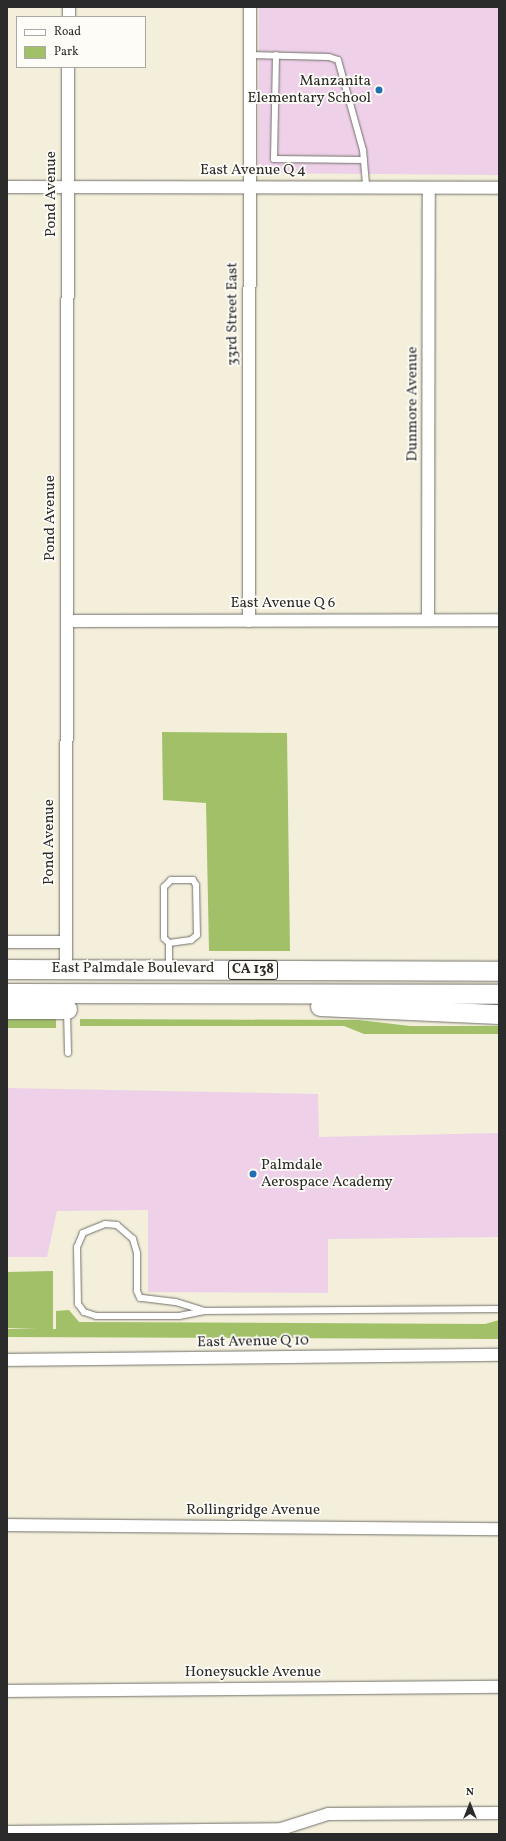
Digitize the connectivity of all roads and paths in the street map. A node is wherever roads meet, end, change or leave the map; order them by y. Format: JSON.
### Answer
{"nodes":[{"id":1,"x":250,"y":7,"type":"edge"},
{"id":2,"x":250,"y":55,"type":"junction"},
{"id":3,"x":276,"y":55,"type":"junction"},
{"id":4,"x":68,"y":68,"type":"edge"},
{"id":5,"x":364,"y":160,"type":"junction"},
{"id":6,"x":7,"y":187,"type":"edge"},
{"id":7,"x":250,"y":187,"type":"junction"},
{"id":8,"x":68,"y":188,"type":"junction"},
{"id":9,"x":366,"y":188,"type":"junction"},
{"id":10,"x":429,"y":188,"type":"junction"},
{"id":11,"x":499,"y":188,"type":"edge"},
{"id":12,"x":428,"y":620,"type":"junction"},
{"id":13,"x":499,"y":620,"type":"edge"},
{"id":14,"x":67,"y":621,"type":"junction"},
{"id":15,"x":249,"y":621,"type":"junction"},
{"id":16,"x":7,"y":942,"type":"edge"},
{"id":17,"x":66,"y":942,"type":"junction"},
{"id":18,"x":169,"y":943,"type":"junction"},
{"id":19,"x":7,"y":969,"type":"edge"},
{"id":20,"x":66,"y":969,"type":"junction"},
{"id":21,"x":169,"y":970,"type":"junction"},
{"id":22,"x":499,"y":971,"type":"edge"},
{"id":23,"x":7,"y":993,"type":"edge"},
{"id":24,"x":289,"y":994,"type":"junction"},
{"id":25,"x":499,"y":994,"type":"edge"},
{"id":26,"x":67,"y":1001,"type":"junction"},
{"id":27,"x":7,"y":1009,"type":"edge"},
{"id":28,"x":499,"y":1014,"type":"edge"},
{"id":29,"x":68,"y":1053,"type":"dead end"},
{"id":30,"x":499,"y":1309,"type":"edge"},
{"id":31,"x":204,"y":1310,"type":"junction"},
{"id":32,"x":499,"y":1355,"type":"edge"},
{"id":33,"x":7,"y":1360,"type":"edge"},
{"id":34,"x":7,"y":1525,"type":"edge"},
{"id":35,"x":499,"y":1529,"type":"edge"},
{"id":36,"x":499,"y":1687,"type":"edge"},
{"id":37,"x":7,"y":1691,"type":"edge"},
{"id":38,"x":499,"y":1813,"type":"edge"},
{"id":39,"x":281,"y":1831,"type":"edge"},
{"id":40,"x":7,"y":1832,"type":"edge"}],
"edges":[{"from":1,"to":2,"type":"street","name":"33rd Street East"},
{"from":2,"to":3,"type":"lane"},
{"from":2,"to":7,"type":"street","name":"33rd Street East"},
{"from":3,"to":5,"type":"lane"},
{"from":3,"to":5,"type":"lane"},
{"from":4,"to":8,"type":"street","name":"Pond Avenue"},
{"from":5,"to":9,"type":"lane"},
{"from":6,"to":8,"type":"street","name":"East Avenue Q 4"},
{"from":7,"to":8,"type":"street","name":"East Avenue Q 4"},
{"from":7,"to":9,"type":"street","name":"East Avenue Q 4"},
{"from":7,"to":15,"type":"street","name":"33rd Street East"},
{"from":8,"to":14,"type":"street","name":"Pond Avenue"},
{"from":9,"to":10,"type":"street","name":"East Avenue Q 4"},
{"from":10,"to":11,"type":"street","name":"East Avenue Q 4"},
{"from":10,"to":12,"type":"street","name":"Dunmore Avenue"},
{"from":12,"to":13,"type":"street","name":"East Avenue Q 6"},
{"from":12,"to":15,"type":"street","name":"East Avenue Q 6"},
{"from":14,"to":15,"type":"street","name":"East Avenue Q 6"},
{"from":14,"to":17,"type":"street","name":"Pond Avenue"},
{"from":16,"to":17,"type":"street"},
{"from":17,"to":20,"type":"street","name":"Pond Avenue"},
{"from":18,"to":18,"type":"lane"},
{"from":18,"to":21,"type":"lane"},
{"from":19,"to":20,"type":"highway","name":"East Palmdale Boulevard","number":"CA 138"},
{"from":20,"to":21,"type":"highway","name":"East Palmdale Boulevard","number":"CA 138"},
{"from":21,"to":22,"type":"highway","name":"East Palmdale Boulevard","number":"CA 138"},
{"from":23,"to":26,"type":"highway","name":"East Palmdale Boulevard"},
{"from":24,"to":25,"type":"highway","name":"East Palmdale Boulevard"},
{"from":24,"to":26,"type":"highway","name":"East Palmdale Boulevard"},
{"from":24,"to":28,"type":"highway"},
{"from":26,"to":27,"type":"highway"},
{"from":26,"to":29,"type":"lane"},
{"from":30,"to":31,"type":"lane"},
{"from":31,"to":31,"type":"lane"},
{"from":32,"to":33,"type":"street","name":"East Avenue Q 10"},
{"from":34,"to":35,"type":"street","name":"Rollingridge Avenue"},
{"from":36,"to":37,"type":"street","name":"Honeysuckle Avenue"},
{"from":38,"to":39,"type":"street"},
{"from":39,"to":40,"type":"street"}]}
